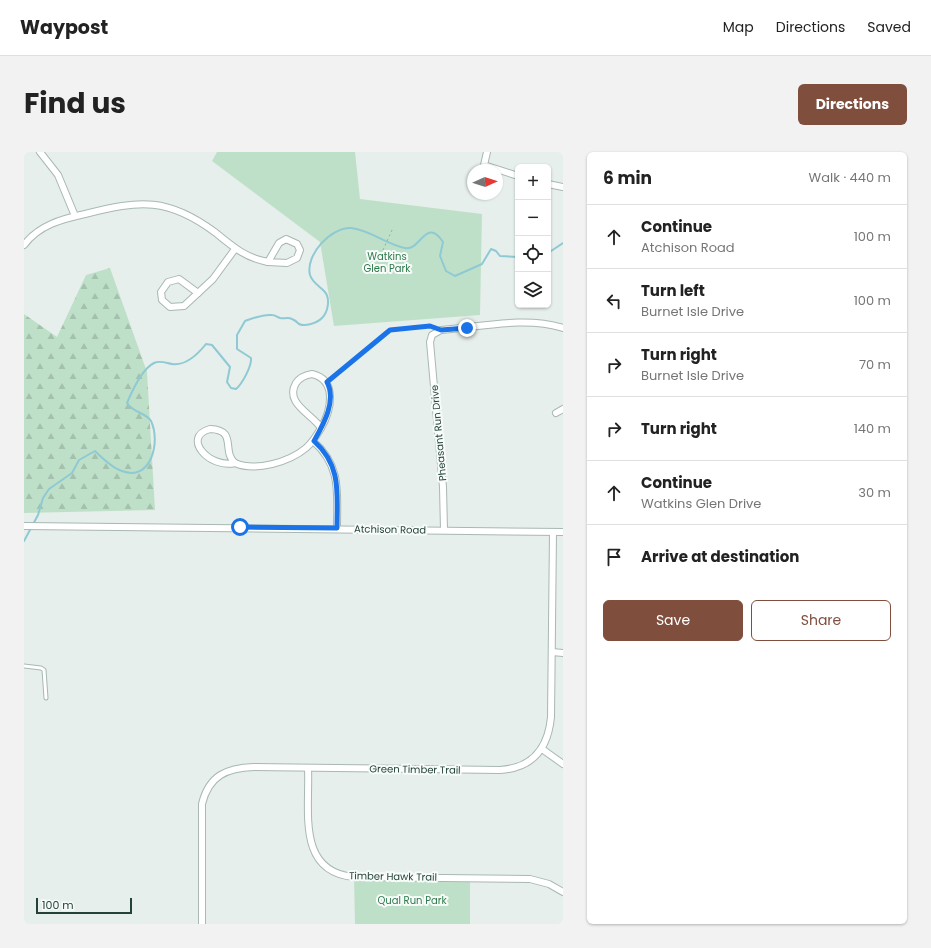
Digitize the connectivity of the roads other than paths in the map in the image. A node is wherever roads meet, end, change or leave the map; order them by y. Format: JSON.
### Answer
{"nodes":[{"id":1,"x":40,"y":152,"type":"edge"},
{"id":2,"x":487,"y":152,"type":"edge"},
{"id":3,"x":515,"y":175,"type":"edge"},
{"id":4,"x":551,"y":185,"type":"edge"},
{"id":5,"x":563,"y":187,"type":"edge"},
{"id":6,"x":74,"y":216,"type":"junction"},
{"id":7,"x":24,"y":245,"type":"edge"},
{"id":8,"x":235,"y":249,"type":"junction"},
{"id":9,"x":268,"y":262,"type":"junction"},
{"id":10,"x":198,"y":293,"type":"junction"},
{"id":11,"x":563,"y":328,"type":"edge"},
{"id":12,"x":563,"y":409,"type":"edge"},
{"id":13,"x":556,"y":413,"type":"dead end"},
{"id":14,"x":321,"y":428,"type":"junction"},
{"id":15,"x":314,"y":441,"type":"junction"},
{"id":16,"x":235,"y":463,"type":"junction"},
{"id":17,"x":24,"y":526,"type":"edge"},
{"id":18,"x":337,"y":528,"type":"junction"},
{"id":19,"x":444,"y":530,"type":"junction"},
{"id":20,"x":554,"y":532,"type":"junction"},
{"id":21,"x":563,"y":532,"type":"edge"},
{"id":22,"x":552,"y":652,"type":"junction"},
{"id":23,"x":563,"y":653,"type":"edge"},
{"id":24,"x":24,"y":666,"type":"edge"},
{"id":25,"x":46,"y":698,"type":"dead end"},
{"id":26,"x":542,"y":750,"type":"junction"},
{"id":27,"x":563,"y":764,"type":"edge"},
{"id":28,"x":308,"y":768,"type":"junction"},
{"id":29,"x":563,"y":892,"type":"edge"},
{"id":30,"x":202,"y":924,"type":"edge"}],
"edges":[{"from":1,"to":6,"type":"street"},
{"from":2,"to":3,"type":"street"},
{"from":4,"to":5,"type":"street"},
{"from":6,"to":7,"type":"street"},
{"from":6,"to":8,"type":"street"},
{"from":8,"to":9,"type":"street"},
{"from":8,"to":10,"type":"street"},
{"from":9,"to":9,"type":"street"},
{"from":10,"to":10,"type":"street"},
{"from":11,"to":19,"type":"street","name":"Pheasant Run Drive"},
{"from":12,"to":13,"type":"street"},
{"from":14,"to":14,"type":"street"},
{"from":14,"to":15,"type":"street"},
{"from":15,"to":16,"type":"street"},
{"from":15,"to":18,"type":"street"},
{"from":16,"to":16,"type":"street"},
{"from":17,"to":18,"type":"street","name":"Atchison Road"},
{"from":18,"to":19,"type":"street","name":"Atchison Road"},
{"from":19,"to":20,"type":"street","name":"Atchison Road"},
{"from":20,"to":21,"type":"street","name":"Atchison Road"},
{"from":20,"to":22,"type":"street"},
{"from":22,"to":23,"type":"street"},
{"from":22,"to":26,"type":"street"},
{"from":24,"to":25,"type":"lane"},
{"from":26,"to":27,"type":"street"},
{"from":26,"to":28,"type":"street","name":"Green Timber Trail"},
{"from":28,"to":29,"type":"street","name":"Timber Hawk Trail"},
{"from":28,"to":30,"type":"street","name":"Green Timber Trail"}]}
